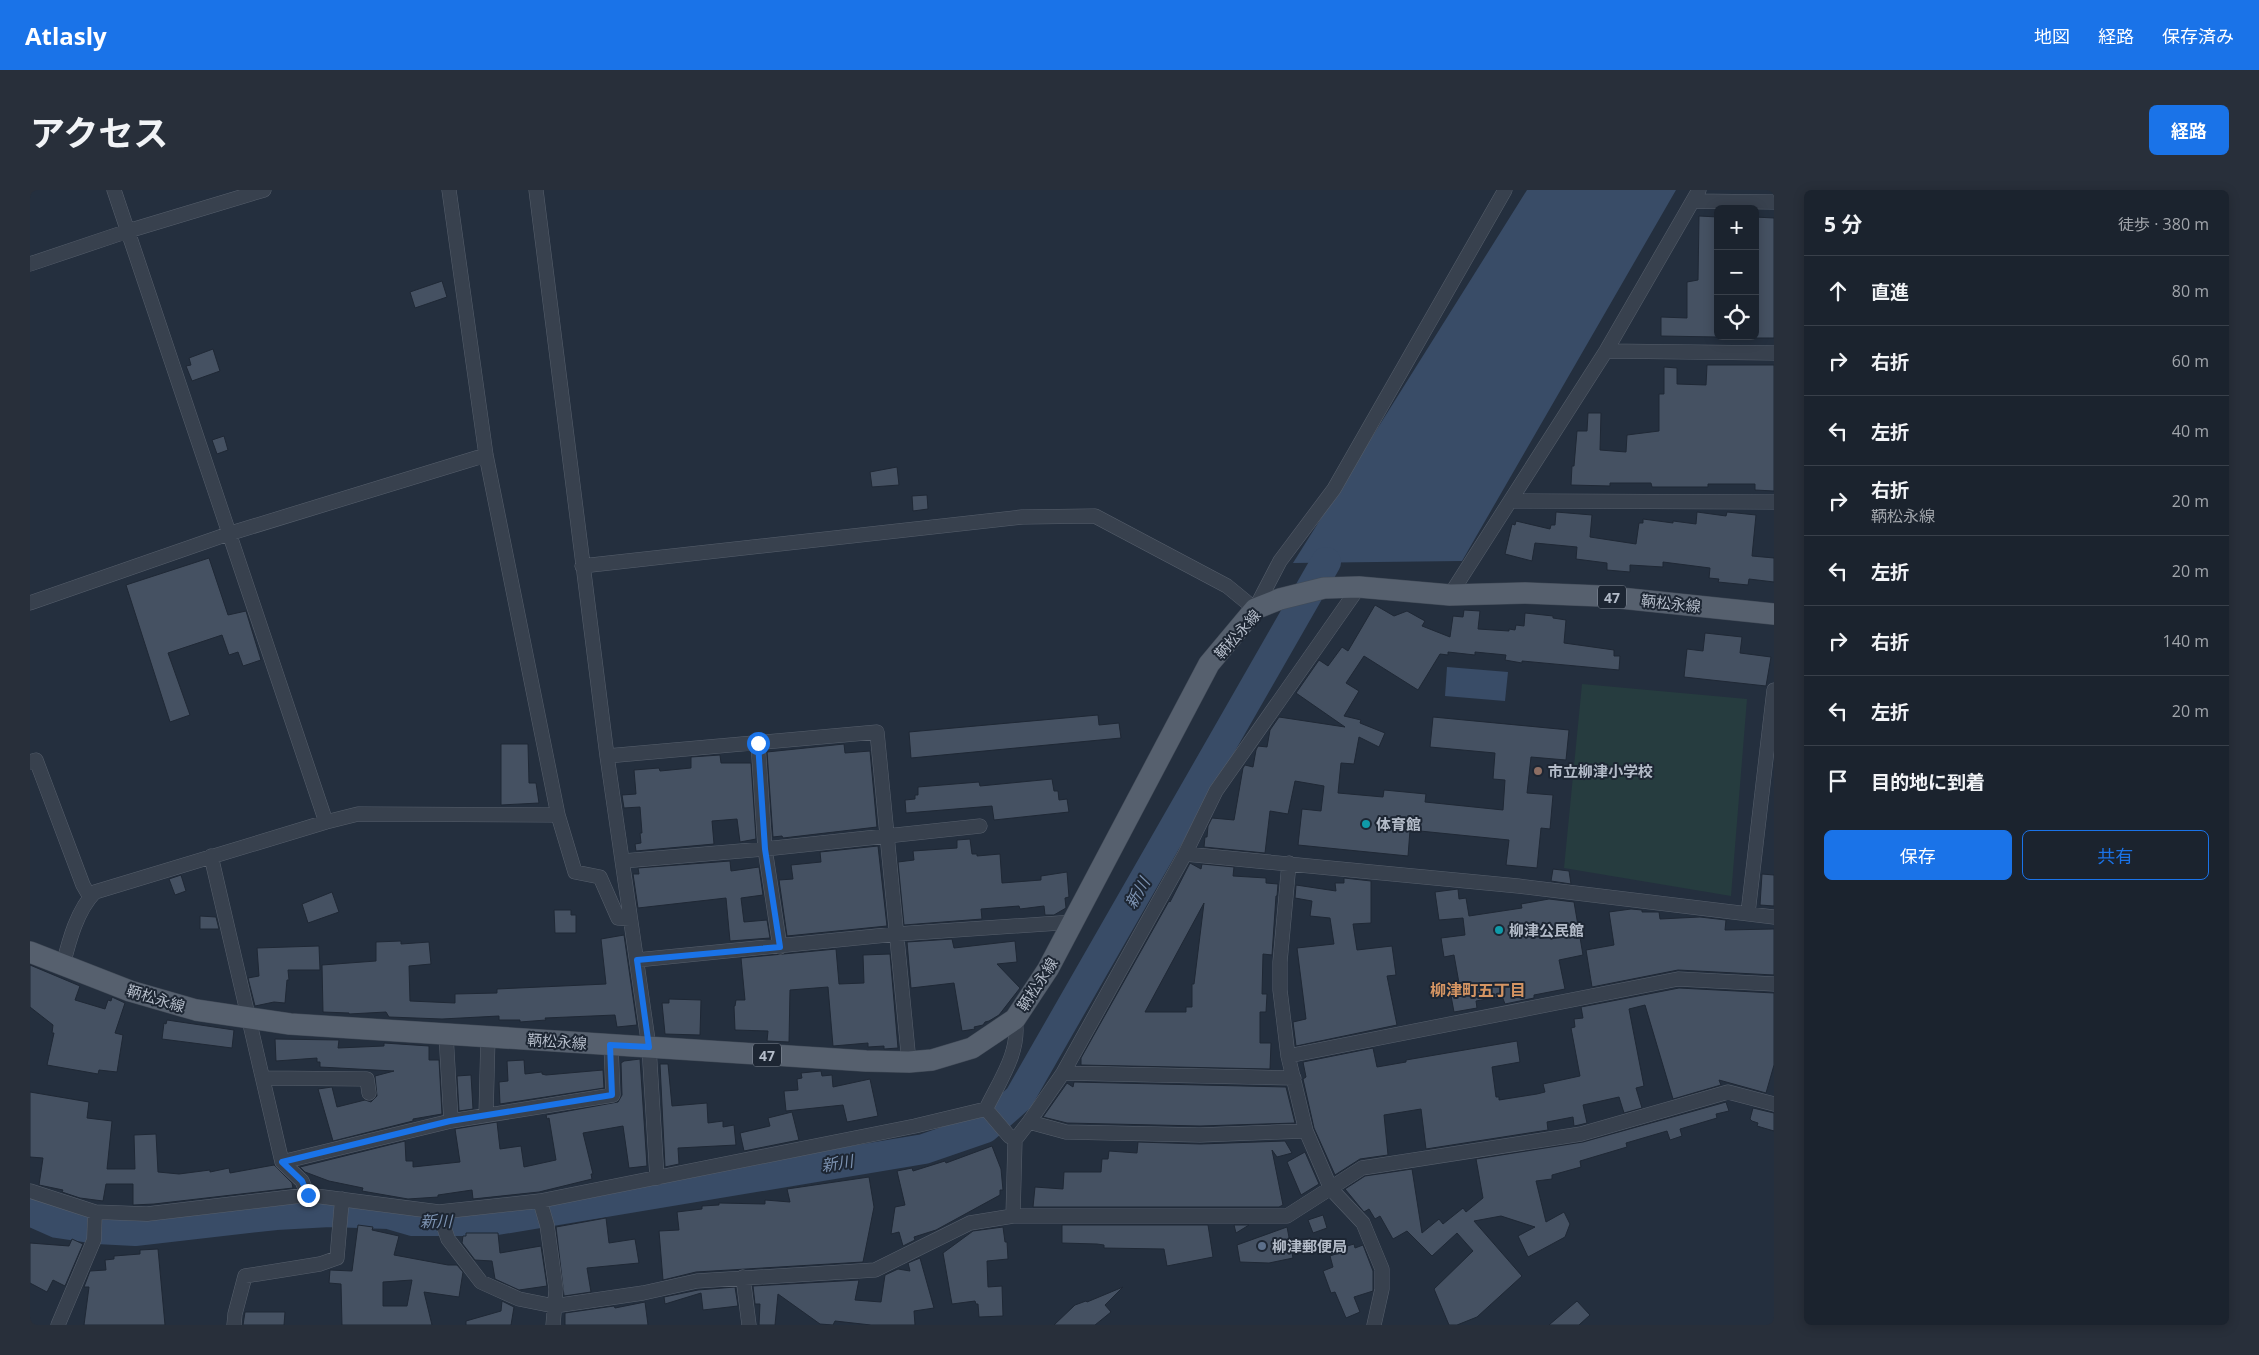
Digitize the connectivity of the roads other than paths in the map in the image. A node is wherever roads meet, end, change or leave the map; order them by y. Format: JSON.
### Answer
{"nodes":[{"id":1,"x":114,"y":190,"type":"edge"},
{"id":2,"x":264,"y":190,"type":"edge"},
{"id":3,"x":449,"y":190,"type":"edge"},
{"id":4,"x":536,"y":190,"type":"edge"},
{"id":5,"x":1504,"y":190,"type":"edge"},
{"id":6,"x":1696,"y":196,"type":"edge"},
{"id":7,"x":1774,"y":202,"type":"edge"},
{"id":8,"x":128,"y":231,"type":"junction"},
{"id":9,"x":30,"y":264,"type":"edge"},
{"id":10,"x":1606,"y":351,"type":"junction"},
{"id":11,"x":1774,"y":353,"type":"edge"},
{"id":12,"x":486,"y":454,"type":"junction"},
{"id":13,"x":1512,"y":501,"type":"junction"},
{"id":14,"x":1774,"y":502,"type":"edge"},
{"id":15,"x":228,"y":534,"type":"junction"},
{"id":16,"x":582,"y":566,"type":"junction"},
{"id":17,"x":1356,"y":587,"type":"junction"},
{"id":18,"x":1450,"y":595,"type":"junction"},
{"id":19,"x":30,"y":603,"type":"edge"},
{"id":20,"x":1261,"y":606,"type":"junction"},
{"id":21,"x":1774,"y":614,"type":"edge"},
{"id":22,"x":1774,"y":690,"type":"edge"},
{"id":23,"x":758,"y":743,"type":"junction"},
{"id":24,"x":607,"y":756,"type":"junction"},
{"id":25,"x":30,"y":762,"type":"edge"},
{"id":26,"x":1768,"y":794,"type":"edge"},
{"id":27,"x":558,"y":815,"type":"junction"},
{"id":28,"x":326,"y":822,"type":"junction"},
{"id":29,"x":980,"y":826,"type":"dead end"},
{"id":30,"x":887,"y":837,"type":"junction"},
{"id":31,"x":765,"y":849,"type":"junction"},
{"id":32,"x":1185,"y":854,"type":"junction"},
{"id":33,"x":211,"y":856,"type":"junction"},
{"id":34,"x":623,"y":861,"type":"junction"},
{"id":35,"x":1289,"y":863,"type":"junction"},
{"id":36,"x":90,"y":897,"type":"junction"},
{"id":37,"x":1748,"y":913,"type":"junction"},
{"id":38,"x":1774,"y":917,"type":"edge"},
{"id":39,"x":630,"y":919,"type":"junction"},
{"id":40,"x":1074,"y":922,"type":"junction"},
{"id":41,"x":897,"y":934,"type":"junction"},
{"id":42,"x":780,"y":947,"type":"junction"},
{"id":43,"x":30,"y":952,"type":"edge"},
{"id":44,"x":637,"y":960,"type":"junction"},
{"id":45,"x":62,"y":965,"type":"junction"},
{"id":46,"x":1774,"y":984,"type":"edge"},
{"id":47,"x":249,"y":1018,"type":"junction"},
{"id":48,"x":1014,"y":1019,"type":"junction"},
{"id":49,"x":446,"y":1034,"type":"junction"},
{"id":50,"x":488,"y":1037,"type":"junction"},
{"id":51,"x":610,"y":1045,"type":"junction"},
{"id":52,"x":649,"y":1047,"type":"junction"},
{"id":53,"x":1288,"y":1056,"type":"junction"},
{"id":54,"x":909,"y":1062,"type":"junction"},
{"id":55,"x":1063,"y":1073,"type":"junction"},
{"id":56,"x":263,"y":1078,"type":"junction"},
{"id":57,"x":1294,"y":1078,"type":"junction"},
{"id":58,"x":369,"y":1093,"type":"dead end"},
{"id":59,"x":1774,"y":1104,"type":"edge"},
{"id":60,"x":986,"y":1109,"type":"junction"},
{"id":61,"x":486,"y":1115,"type":"junction"},
{"id":62,"x":450,"y":1121,"type":"junction"},
{"id":63,"x":1030,"y":1122,"type":"junction"},
{"id":64,"x":1306,"y":1131,"type":"junction"},
{"id":65,"x":1012,"y":1138,"type":"junction"},
{"id":66,"x":282,"y":1162,"type":"junction"},
{"id":67,"x":657,"y":1178,"type":"junction"},
{"id":68,"x":1331,"y":1189,"type":"junction"},
{"id":69,"x":30,"y":1191,"type":"edge"},
{"id":70,"x":308,"y":1195,"type":"junction"},
{"id":71,"x":342,"y":1199,"type":"junction"},
{"id":72,"x":540,"y":1201,"type":"junction"},
{"id":73,"x":95,"y":1212,"type":"junction"},
{"id":74,"x":439,"y":1212,"type":"junction"},
{"id":75,"x":1013,"y":1216,"type":"junction"},
{"id":76,"x":743,"y":1277,"type":"junction"},
{"id":77,"x":554,"y":1306,"type":"junction"},
{"id":78,"x":58,"y":1325,"type":"edge"},
{"id":79,"x":234,"y":1325,"type":"edge"},
{"id":80,"x":553,"y":1325,"type":"edge"},
{"id":81,"x":749,"y":1325,"type":"edge"},
{"id":82,"x":1374,"y":1325,"type":"edge"}],
"edges":[{"from":1,"to":8,"type":"street"},
{"from":2,"to":8,"type":"street"},
{"from":3,"to":12,"type":"street"},
{"from":4,"to":16,"type":"street"},
{"from":5,"to":20,"type":"street"},
{"from":6,"to":7,"type":"street"},
{"from":6,"to":10,"type":"street"},
{"from":8,"to":9,"type":"street"},
{"from":8,"to":15,"type":"street"},
{"from":10,"to":11,"type":"street"},
{"from":10,"to":13,"type":"street"},
{"from":12,"to":15,"type":"street"},
{"from":12,"to":27,"type":"street"},
{"from":13,"to":14,"type":"street"},
{"from":13,"to":18,"type":"street"},
{"from":15,"to":19,"type":"street"},
{"from":15,"to":28,"type":"street"},
{"from":16,"to":20,"type":"street"},
{"from":16,"to":24,"type":"street"},
{"from":17,"to":18,"type":"main road","name":"鞆松永線","number":"47"},
{"from":17,"to":20,"type":"main road","name":"鞆松永線","number":"47"},
{"from":17,"to":32,"type":"street"},
{"from":18,"to":21,"type":"main road","name":"鞆松永線","number":"47"},
{"from":20,"to":40,"type":"main road","name":"鞆松永線","number":"47"},
{"from":22,"to":26,"type":"street"},
{"from":23,"to":24,"type":"street"},
{"from":23,"to":30,"type":"street"},
{"from":23,"to":31,"type":"street"},
{"from":24,"to":34,"type":"street"},
{"from":25,"to":36,"type":"street"},
{"from":26,"to":37,"type":"street"},
{"from":27,"to":28,"type":"street"},
{"from":27,"to":39,"type":"street"},
{"from":28,"to":33,"type":"street"},
{"from":29,"to":30,"type":"street"},
{"from":30,"to":31,"type":"street"},
{"from":30,"to":41,"type":"street"},
{"from":31,"to":34,"type":"street"},
{"from":31,"to":42,"type":"street"},
{"from":32,"to":35,"type":"street"},
{"from":32,"to":55,"type":"street"},
{"from":33,"to":36,"type":"street"},
{"from":33,"to":47,"type":"street"},
{"from":34,"to":39,"type":"street"},
{"from":35,"to":37,"type":"street"},
{"from":35,"to":53,"type":"street"},
{"from":36,"to":45,"type":"street"},
{"from":37,"to":38,"type":"street"},
{"from":39,"to":44,"type":"street"},
{"from":40,"to":41,"type":"street"},
{"from":40,"to":48,"type":"main road","name":"鞆松永線","number":"47"},
{"from":41,"to":42,"type":"street"},
{"from":41,"to":54,"type":"street"},
{"from":42,"to":44,"type":"street"},
{"from":43,"to":45,"type":"main road","name":"鞆松永線","number":"47"},
{"from":44,"to":52,"type":"street"},
{"from":45,"to":47,"type":"main road","name":"鞆松永線","number":"47"},
{"from":46,"to":53,"type":"street"},
{"from":47,"to":49,"type":"main road","name":"鞆松永線","number":"47"},
{"from":47,"to":56,"type":"street"},
{"from":48,"to":54,"type":"main road","name":"鞆松永線","number":"47"},
{"from":48,"to":60,"type":"street"},
{"from":49,"to":50,"type":"main road","name":"鞆松永線","number":"47"},
{"from":49,"to":62,"type":"street"},
{"from":50,"to":51,"type":"main road","name":"鞆松永線","number":"47"},
{"from":50,"to":61,"type":"street"},
{"from":51,"to":52,"type":"main road","name":"鞆松永線","number":"47"},
{"from":51,"to":61,"type":"street"},
{"from":52,"to":54,"type":"main road","name":"鞆松永線","number":"47"},
{"from":52,"to":67,"type":"street"},
{"from":53,"to":57,"type":"street"},
{"from":55,"to":57,"type":"street"},
{"from":55,"to":63,"type":"street"},
{"from":56,"to":58,"type":"street"},
{"from":56,"to":66,"type":"street"},
{"from":57,"to":64,"type":"street"},
{"from":59,"to":68,"type":"street"},
{"from":60,"to":65,"type":"street"},
{"from":60,"to":67,"type":"street"},
{"from":61,"to":62,"type":"street"},
{"from":62,"to":66,"type":"street"},
{"from":63,"to":64,"type":"street"},
{"from":63,"to":65,"type":"street"},
{"from":64,"to":68,"type":"street"},
{"from":65,"to":75,"type":"street"},
{"from":66,"to":70,"type":"street"},
{"from":67,"to":72,"type":"street"},
{"from":68,"to":75,"type":"street"},
{"from":68,"to":82,"type":"street"},
{"from":69,"to":73,"type":"street"},
{"from":70,"to":71,"type":"street"},
{"from":70,"to":73,"type":"street"},
{"from":71,"to":74,"type":"street"},
{"from":71,"to":79,"type":"street"},
{"from":72,"to":74,"type":"street"},
{"from":72,"to":77,"type":"street"},
{"from":73,"to":78,"type":"street"},
{"from":74,"to":77,"type":"street"},
{"from":75,"to":76,"type":"street"},
{"from":76,"to":77,"type":"street"},
{"from":76,"to":81,"type":"street"},
{"from":77,"to":80,"type":"street"}]}
